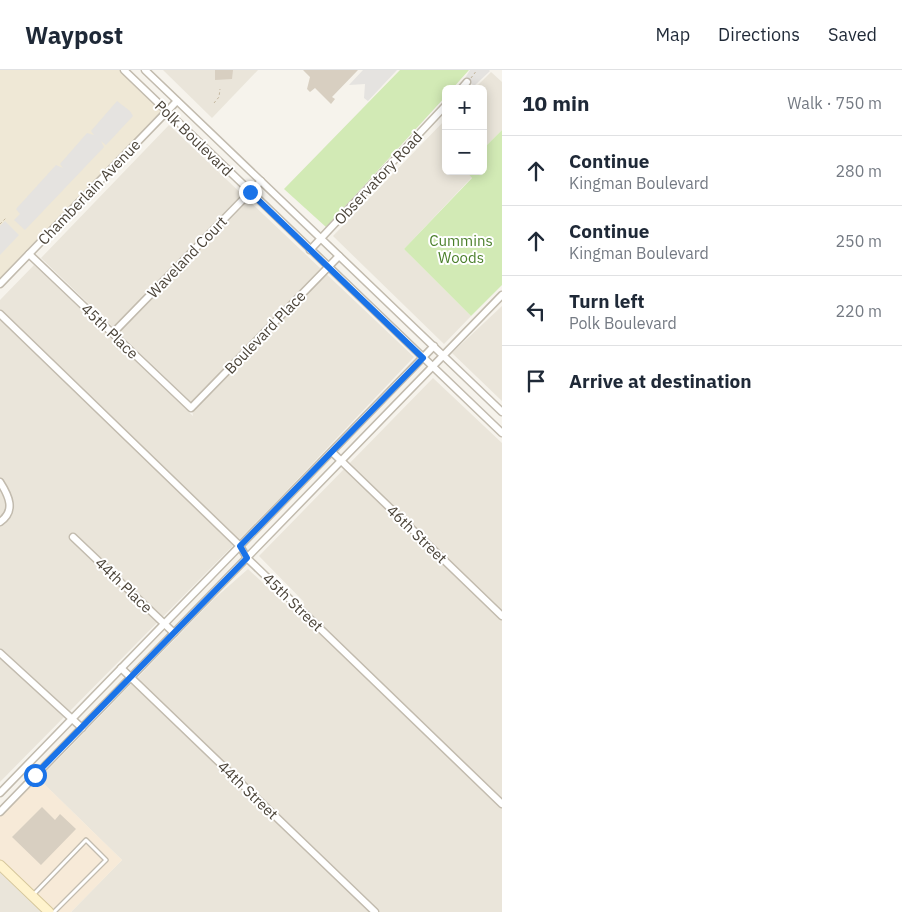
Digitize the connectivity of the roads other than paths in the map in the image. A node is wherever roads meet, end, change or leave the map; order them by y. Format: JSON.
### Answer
{"nodes":[{"id":1,"x":124,"y":70,"type":"edge"},
{"id":2,"x":145,"y":70,"type":"edge"},
{"id":3,"x":467,"y":82,"type":"road end"},
{"id":4,"x":465,"y":85,"type":"edge"},
{"id":5,"x":177,"y":101,"type":"junction"},
{"id":6,"x":442,"y":110,"type":"edge"},
{"id":7,"x":167,"y":112,"type":"junction"},
{"id":8,"x":260,"y":181,"type":"junction"},
{"id":9,"x":250,"y":192,"type":"junction"},
{"id":10,"x":321,"y":238,"type":"junction"},
{"id":11,"x":310,"y":250,"type":"junction"},
{"id":12,"x":29,"y":254,"type":"junction"},
{"id":13,"x":340,"y":256,"type":"junction"},
{"id":14,"x":329,"y":267,"type":"junction"},
{"id":15,"x":0,"y":284,"type":"edge"},
{"id":16,"x":502,"y":296,"type":"edge"},
{"id":17,"x":0,"y":314,"type":"edge"},
{"id":18,"x":113,"y":333,"type":"junction"},
{"id":19,"x":434,"y":346,"type":"junction"},
{"id":20,"x":444,"y":355,"type":"junction"},
{"id":21,"x":423,"y":358,"type":"junction"},
{"id":22,"x":433,"y":367,"type":"junction"},
{"id":23,"x":192,"y":408,"type":"joint"},
{"id":24,"x":502,"y":412,"type":"edge"},
{"id":25,"x":502,"y":433,"type":"edge"},
{"id":26,"x":332,"y":452,"type":"junction"},
{"id":27,"x":341,"y":461,"type":"junction"},
{"id":28,"x":0,"y":482,"type":"edge"},
{"id":29,"x":0,"y":522,"type":"edge"},
{"id":30,"x":73,"y":537,"type":"dead end"},
{"id":31,"x":240,"y":546,"type":"junction"},
{"id":32,"x":247,"y":558,"type":"junction"},
{"id":33,"x":502,"y":616,"type":"edge"},
{"id":34,"x":164,"y":624,"type":"junction"},
{"id":35,"x":174,"y":633,"type":"junction"},
{"id":36,"x":0,"y":653,"type":"edge"},
{"id":37,"x":121,"y":668,"type":"junction"},
{"id":38,"x":131,"y":677,"type":"junction"},
{"id":39,"x":72,"y":719,"type":"junction"},
{"id":40,"x":82,"y":728,"type":"junction"},
{"id":41,"x":0,"y":793,"type":"edge"},
{"id":42,"x":502,"y":804,"type":"edge"},
{"id":43,"x":0,"y":812,"type":"edge"},
{"id":44,"x":0,"y":865,"type":"edge"},
{"id":45,"x":32,"y":896,"type":"junction"},
{"id":46,"x":49,"y":912,"type":"edge"},
{"id":47,"x":54,"y":912,"type":"edge"},
{"id":48,"x":375,"y":912,"type":"edge"}],
"edges":[{"from":1,"to":7,"type":"street","name":"Polk Boulevard"},
{"from":2,"to":5,"type":"street","name":"Polk Boulevard"},
{"from":3,"to":4,"type":"street"},
{"from":5,"to":7,"type":"street","name":"Chamberlain Avenue"},
{"from":5,"to":8,"type":"street","name":"Polk Boulevard"},
{"from":6,"to":10,"type":"street","name":"Observatory Road"},
{"from":7,"to":9,"type":"street","name":"Polk Boulevard"},
{"from":7,"to":12,"type":"street","name":"Chamberlain Avenue"},
{"from":8,"to":9,"type":"street","name":"Waveland Court"},
{"from":8,"to":10,"type":"street","name":"Polk Boulevard"},
{"from":9,"to":11,"type":"street","name":"Polk Boulevard"},
{"from":9,"to":18,"type":"street","name":"Waveland Court"},
{"from":10,"to":11,"type":"street","name":"Observatory Road"},
{"from":10,"to":13,"type":"street","name":"Polk Boulevard"},
{"from":11,"to":14,"type":"street","name":"Polk Boulevard"},
{"from":12,"to":15,"type":"street","name":"Chamberlain Avenue"},
{"from":12,"to":18,"type":"street","name":"45th Place"},
{"from":13,"to":14,"type":"street","name":"Boulevard Place"},
{"from":13,"to":19,"type":"street","name":"Polk Boulevard"},
{"from":14,"to":21,"type":"street","name":"Polk Boulevard"},
{"from":14,"to":23,"type":"street","name":"Boulevard Place"},
{"from":16,"to":20,"type":"street"},
{"from":17,"to":31,"type":"street","name":"45th Street"},
{"from":18,"to":23,"type":"street","name":"45th Place"},
{"from":19,"to":20,"type":"street","name":"Polk Boulevard"},
{"from":19,"to":21,"type":"street"},
{"from":20,"to":22,"type":"street"},
{"from":20,"to":24,"type":"street","name":"Polk Boulevard"},
{"from":21,"to":22,"type":"street","name":"Polk Boulevard"},
{"from":21,"to":26,"type":"street"},
{"from":22,"to":25,"type":"street","name":"Polk Boulevard"},
{"from":22,"to":27,"type":"street"},
{"from":26,"to":27,"type":"street","name":"46th Street"},
{"from":26,"to":31,"type":"street"},
{"from":27,"to":32,"type":"street"},
{"from":27,"to":33,"type":"street","name":"46th Street"},
{"from":28,"to":29,"type":"street"},
{"from":30,"to":34,"type":"street","name":"44th Place"},
{"from":31,"to":32,"type":"street","name":"45th Street"},
{"from":31,"to":34,"type":"street"},
{"from":32,"to":35,"type":"street"},
{"from":32,"to":42,"type":"street","name":"45th Street"},
{"from":34,"to":35,"type":"street","name":"44th Place"},
{"from":34,"to":37,"type":"street"},
{"from":35,"to":38,"type":"street"},
{"from":36,"to":39,"type":"street"},
{"from":37,"to":38,"type":"street","name":"44th Street"},
{"from":37,"to":39,"type":"street"},
{"from":38,"to":40,"type":"street"},
{"from":38,"to":48,"type":"street","name":"44th Street"},
{"from":39,"to":40,"type":"street"},
{"from":39,"to":41,"type":"street"},
{"from":40,"to":43,"type":"street"},
{"from":44,"to":45,"type":"street"},
{"from":45,"to":46,"type":"street"},
{"from":45,"to":47,"type":"lane"}]}
